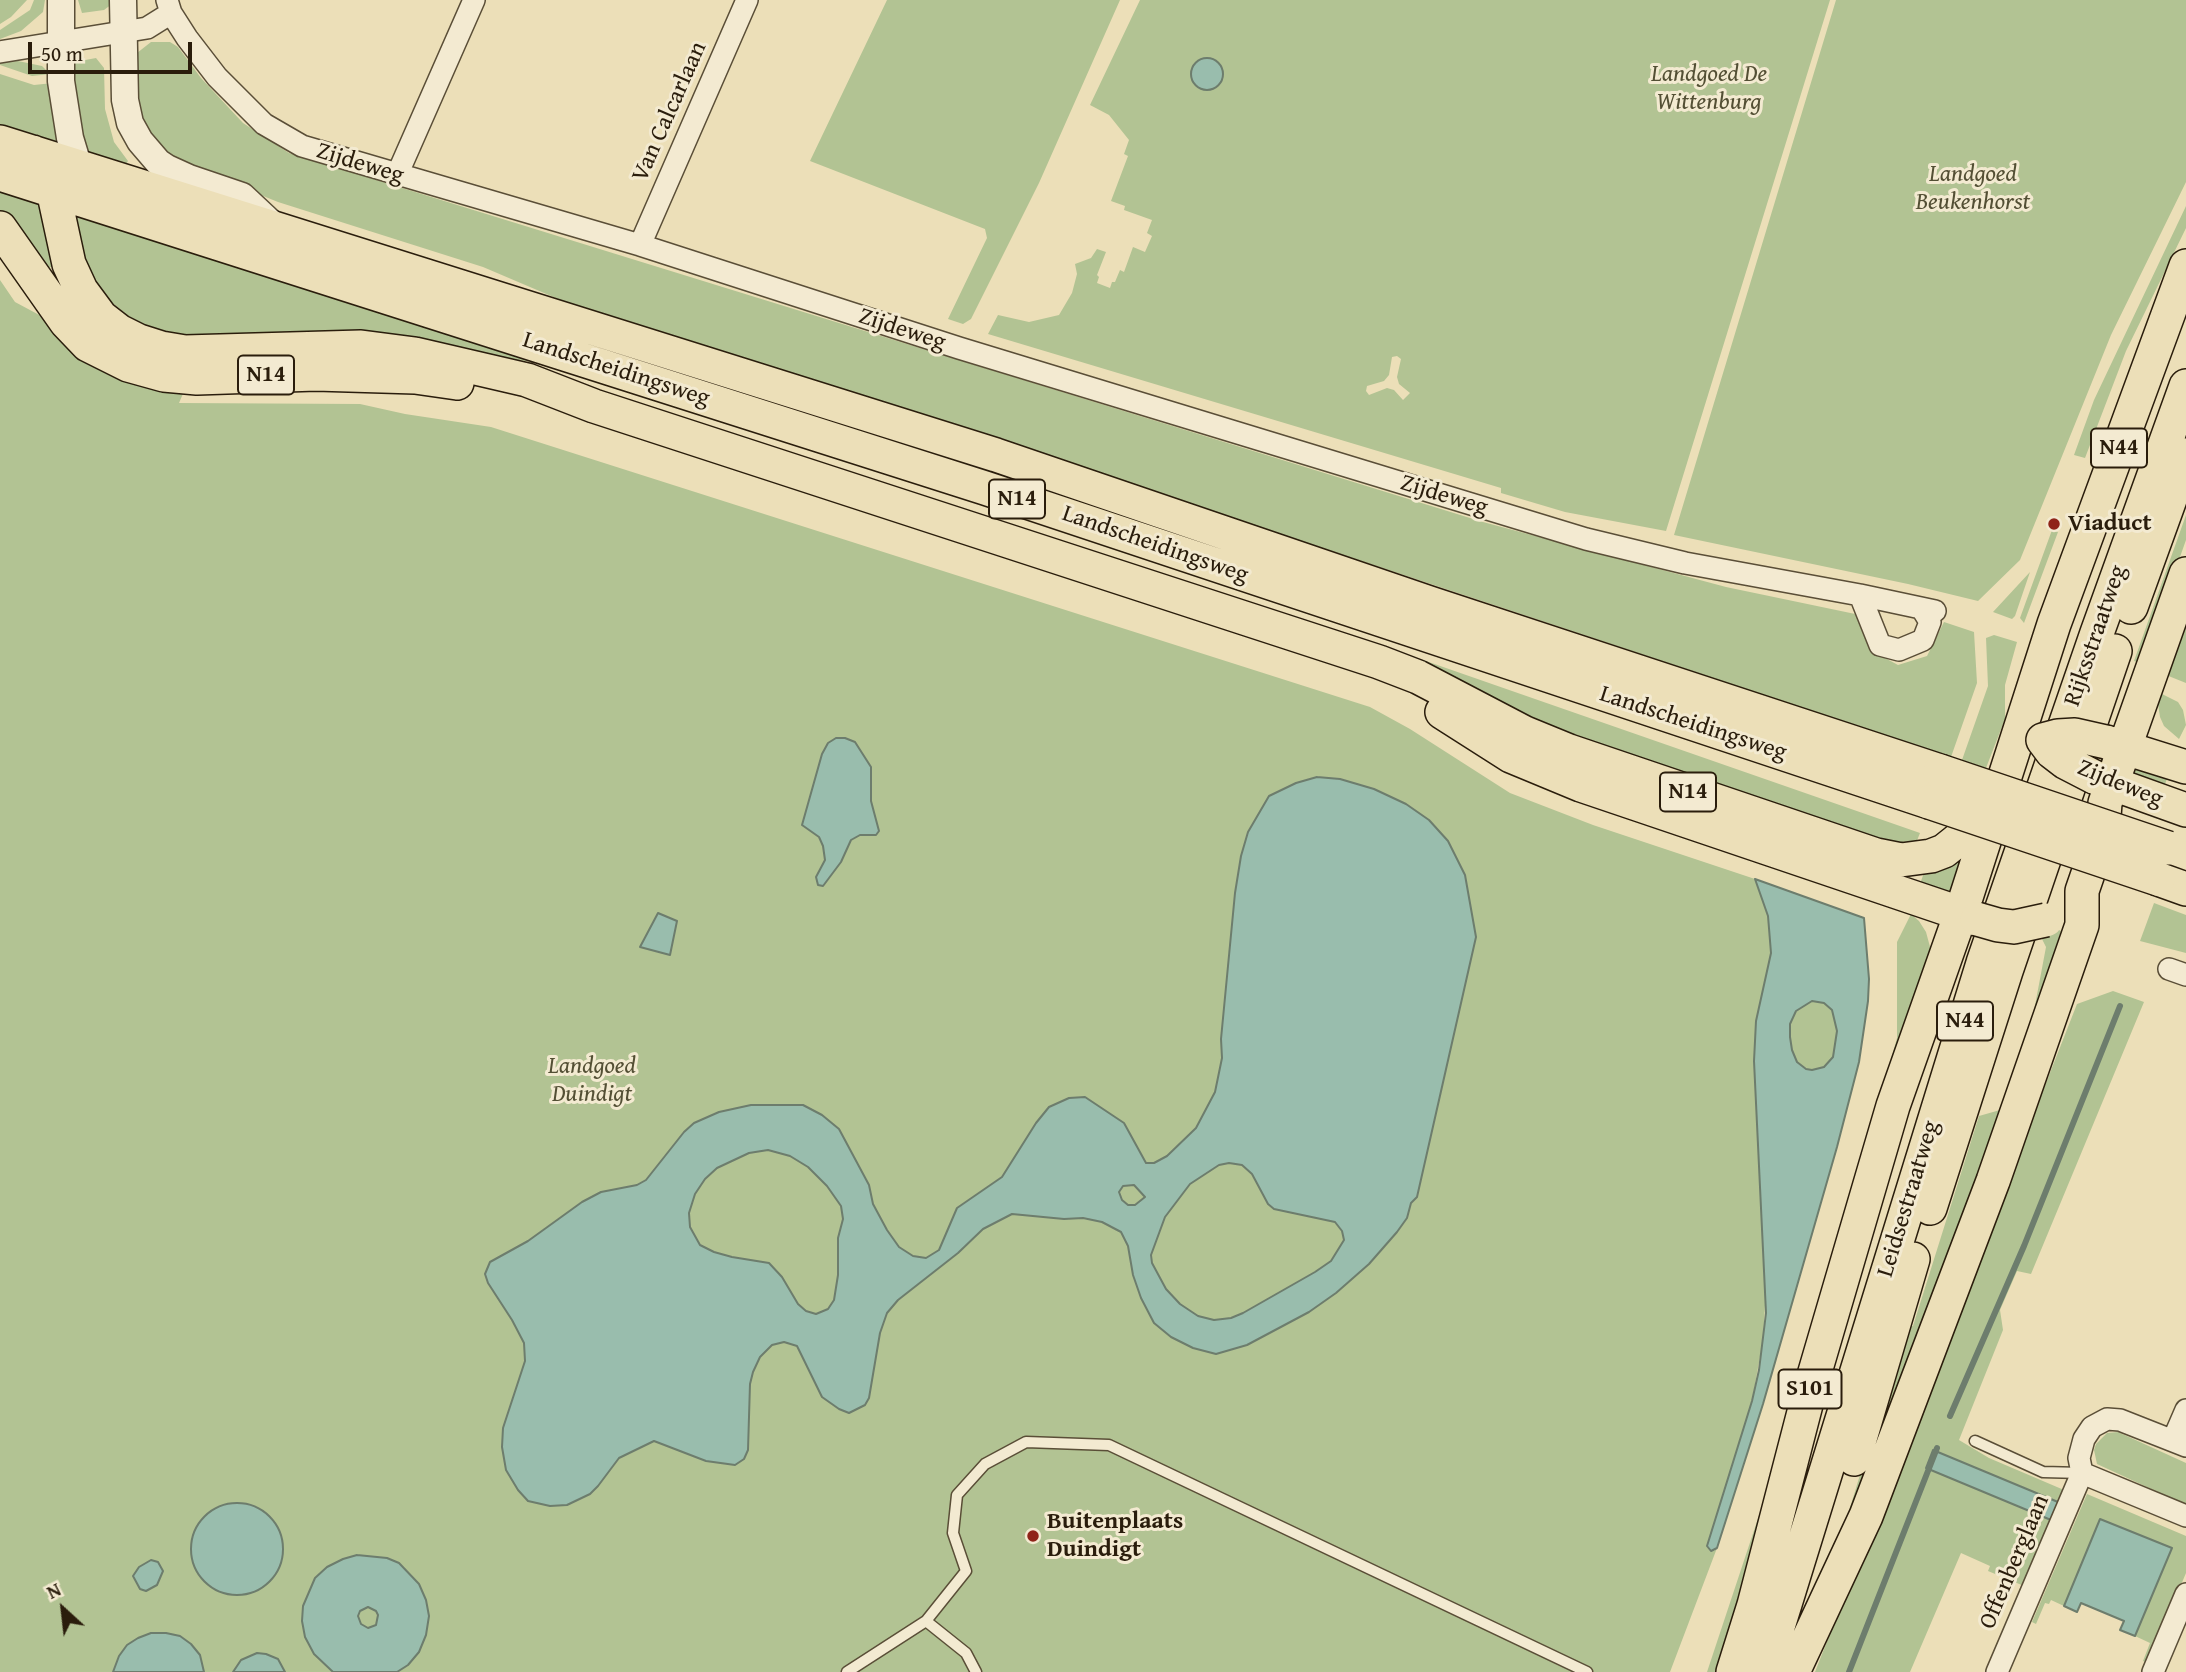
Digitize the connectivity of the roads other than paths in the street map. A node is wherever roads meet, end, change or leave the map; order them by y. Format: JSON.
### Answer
{"nodes":[{"id":1,"x":61,"y":0,"type":"edge"},
{"id":2,"x":123,"y":0,"type":"edge"},
{"id":3,"x":474,"y":0,"type":"edge"},
{"id":4,"x":747,"y":0,"type":"edge"},
{"id":5,"x":169,"y":6,"type":"edge"},
{"id":6,"x":124,"y":32,"type":"junction"},
{"id":7,"x":60,"y":43,"type":"junction"},
{"id":8,"x":0,"y":52,"type":"edge"},
{"id":9,"x":0,"y":142,"type":"edge"},
{"id":10,"x":33,"y":152,"type":"junction"},
{"id":11,"x":76,"y":166,"type":"junction"},
{"id":12,"x":0,"y":174,"type":"edge"},
{"id":13,"x":397,"y":175,"type":"junction"},
{"id":14,"x":53,"y":190,"type":"junction"},
{"id":15,"x":102,"y":206,"type":"junction"},
{"id":16,"x":274,"y":226,"type":"junction"},
{"id":17,"x":0,"y":228,"type":"edge"},
{"id":18,"x":640,"y":245,"type":"junction"},
{"id":19,"x":2186,"y":266,"type":"edge"},
{"id":20,"x":2186,"y":386,"type":"edge"},
{"id":21,"x":594,"y":406,"type":"junction"},
{"id":22,"x":2186,"y":455,"type":"edge"},
{"id":23,"x":2186,"y":574,"type":"edge"},
{"id":24,"x":1860,"y":595,"type":"junction"},
{"id":25,"x":1318,"y":642,"type":"junction"},
{"id":26,"x":2030,"y":697,"type":"junction"},
{"id":27,"x":2071,"y":739,"type":"junction"},
{"id":28,"x":2186,"y":767,"type":"edge"},
{"id":29,"x":2003,"y":779,"type":"junction"},
{"id":30,"x":2103,"y":780,"type":"junction"},
{"id":31,"x":2171,"y":805,"type":"edge"},
{"id":32,"x":1990,"y":820,"type":"junction"},
{"id":33,"x":2103,"y":830,"type":"junction"},
{"id":34,"x":2174,"y":868,"type":"edge"},
{"id":35,"x":2082,"y":891,"type":"junction"},
{"id":36,"x":1969,"y":916,"type":"junction"},
{"id":37,"x":2082,"y":925,"type":"joint"},
{"id":38,"x":1940,"y":972,"type":"joint"},
{"id":39,"x":1884,"y":1319,"type":"junction"},
{"id":40,"x":2186,"y":1410,"type":"edge"},
{"id":41,"x":1975,"y":1441,"type":"dead end"},
{"id":42,"x":2180,"y":1443,"type":"edge"},
{"id":43,"x":2082,"y":1473,"type":"junction"},
{"id":44,"x":2186,"y":1516,"type":"edge"},
{"id":45,"x":2186,"y":1594,"type":"edge"},
{"id":46,"x":926,"y":1621,"type":"junction"},
{"id":47,"x":846,"y":1672,"type":"edge"},
{"id":48,"x":976,"y":1672,"type":"edge"},
{"id":49,"x":1587,"y":1672,"type":"edge"},
{"id":50,"x":1733,"y":1672,"type":"edge"},
{"id":51,"x":1764,"y":1672,"type":"edge"},
{"id":52,"x":1790,"y":1672,"type":"edge"},
{"id":53,"x":1997,"y":1672,"type":"edge"},
{"id":54,"x":2153,"y":1672,"type":"edge"}],
"edges":[{"from":1,"to":7,"type":"street"},
{"from":2,"to":6,"type":"street"},
{"from":3,"to":13,"type":"street"},
{"from":4,"to":18,"type":"street","name":"Van Calcarlaan"},
{"from":5,"to":6,"type":"street","name":"Zijdeweg"},
{"from":5,"to":13,"type":"street","name":"Zijdeweg"},
{"from":6,"to":7,"type":"street","name":"Zijdeweg"},
{"from":6,"to":16,"type":"street"},
{"from":7,"to":8,"type":"street","name":"Zijdeweg"},
{"from":7,"to":11,"type":"street"},
{"from":9,"to":10,"type":"main road","name":"Landscheidingsweg","number":"N14"},
{"from":10,"to":11,"type":"main road","name":"Landscheidingsweg","number":"N14"},
{"from":10,"to":14,"type":"main road","number":"N14"},
{"from":11,"to":15,"type":"street"},
{"from":11,"to":16,"type":"main road","name":"Landscheidingsweg","number":"N14"},
{"from":12,"to":14,"type":"main road","name":"Landscheidingsweg","number":"N14"},
{"from":13,"to":18,"type":"street","name":"Zijdeweg"},
{"from":14,"to":15,"type":"main road","name":"Landscheidingsweg","number":"N14"},
{"from":14,"to":21,"type":"main road","number":"N14"},
{"from":15,"to":34,"type":"main road","name":"Landscheidingsweg","number":"N14","bridge":true},
{"from":16,"to":34,"type":"main road","name":"Landscheidingsweg","number":"N14","bridge":true},
{"from":17,"to":21,"type":"main road","number":"N14"},
{"from":18,"to":24,"type":"street","name":"Zijdeweg"},
{"from":19,"to":26,"type":"main road","number":"N44"},
{"from":20,"to":27,"type":"main road","name":"Rijksstraatweg","number":"N44"},
{"from":21,"to":25,"type":"main road","number":"N14"},
{"from":22,"to":27,"type":"main road","name":"Rijksstraatweg","number":"N44"},
{"from":23,"to":27,"type":"main road","number":"N44"},
{"from":24,"to":24,"type":"street","name":"Zijdeweg"},
{"from":25,"to":32,"type":"main road","number":"N14"},
{"from":25,"to":36,"type":"main road","number":"N14"},
{"from":26,"to":27,"type":"main road"},
{"from":26,"to":29,"type":"main road","number":"N44"},
{"from":27,"to":28,"type":"main road","name":"Zijdeweg"},
{"from":27,"to":29,"type":"main road"},
{"from":27,"to":30,"type":"main road","number":"N44"},
{"from":27,"to":30,"type":"main road","name":"Zijdeweg","bridge":true},
{"from":27,"to":39,"type":"main road","name":"Leidsestraatweg","number":"N44"},
{"from":29,"to":32,"type":"main road","number":"N44"},
{"from":30,"to":31,"type":"main road","name":"Zijdeweg"},
{"from":30,"to":33,"type":"main road","number":"N44"},
{"from":31,"to":33,"type":"main road"},
{"from":32,"to":36,"type":"main road","number":"N44"},
{"from":33,"to":35,"type":"main road","number":"N44"},
{"from":35,"to":36,"type":"main road","number":"N14","bridge":true},
{"from":35,"to":37,"type":"main road","number":"N44"},
{"from":36,"to":38,"type":"main road","number":"N44"},
{"from":37,"to":52,"type":"main road","number":"S101"},
{"from":38,"to":50,"type":"main road","number":"S101"},
{"from":39,"to":51,"type":"main road","name":"Leidsestraatweg","number":"S101"},
{"from":39,"to":52,"type":"main road","name":"Leidsestraatweg","number":"S101"},
{"from":40,"to":42,"type":"street"},
{"from":41,"to":43,"type":"lane"},
{"from":42,"to":43,"type":"street","name":"Offenberglaan"},
{"from":43,"to":44,"type":"street"},
{"from":43,"to":53,"type":"street","name":"Offenberglaan"},
{"from":45,"to":54,"type":"street"},
{"from":46,"to":47,"type":"lane"},
{"from":46,"to":48,"type":"lane"},
{"from":46,"to":49,"type":"lane"}]}
